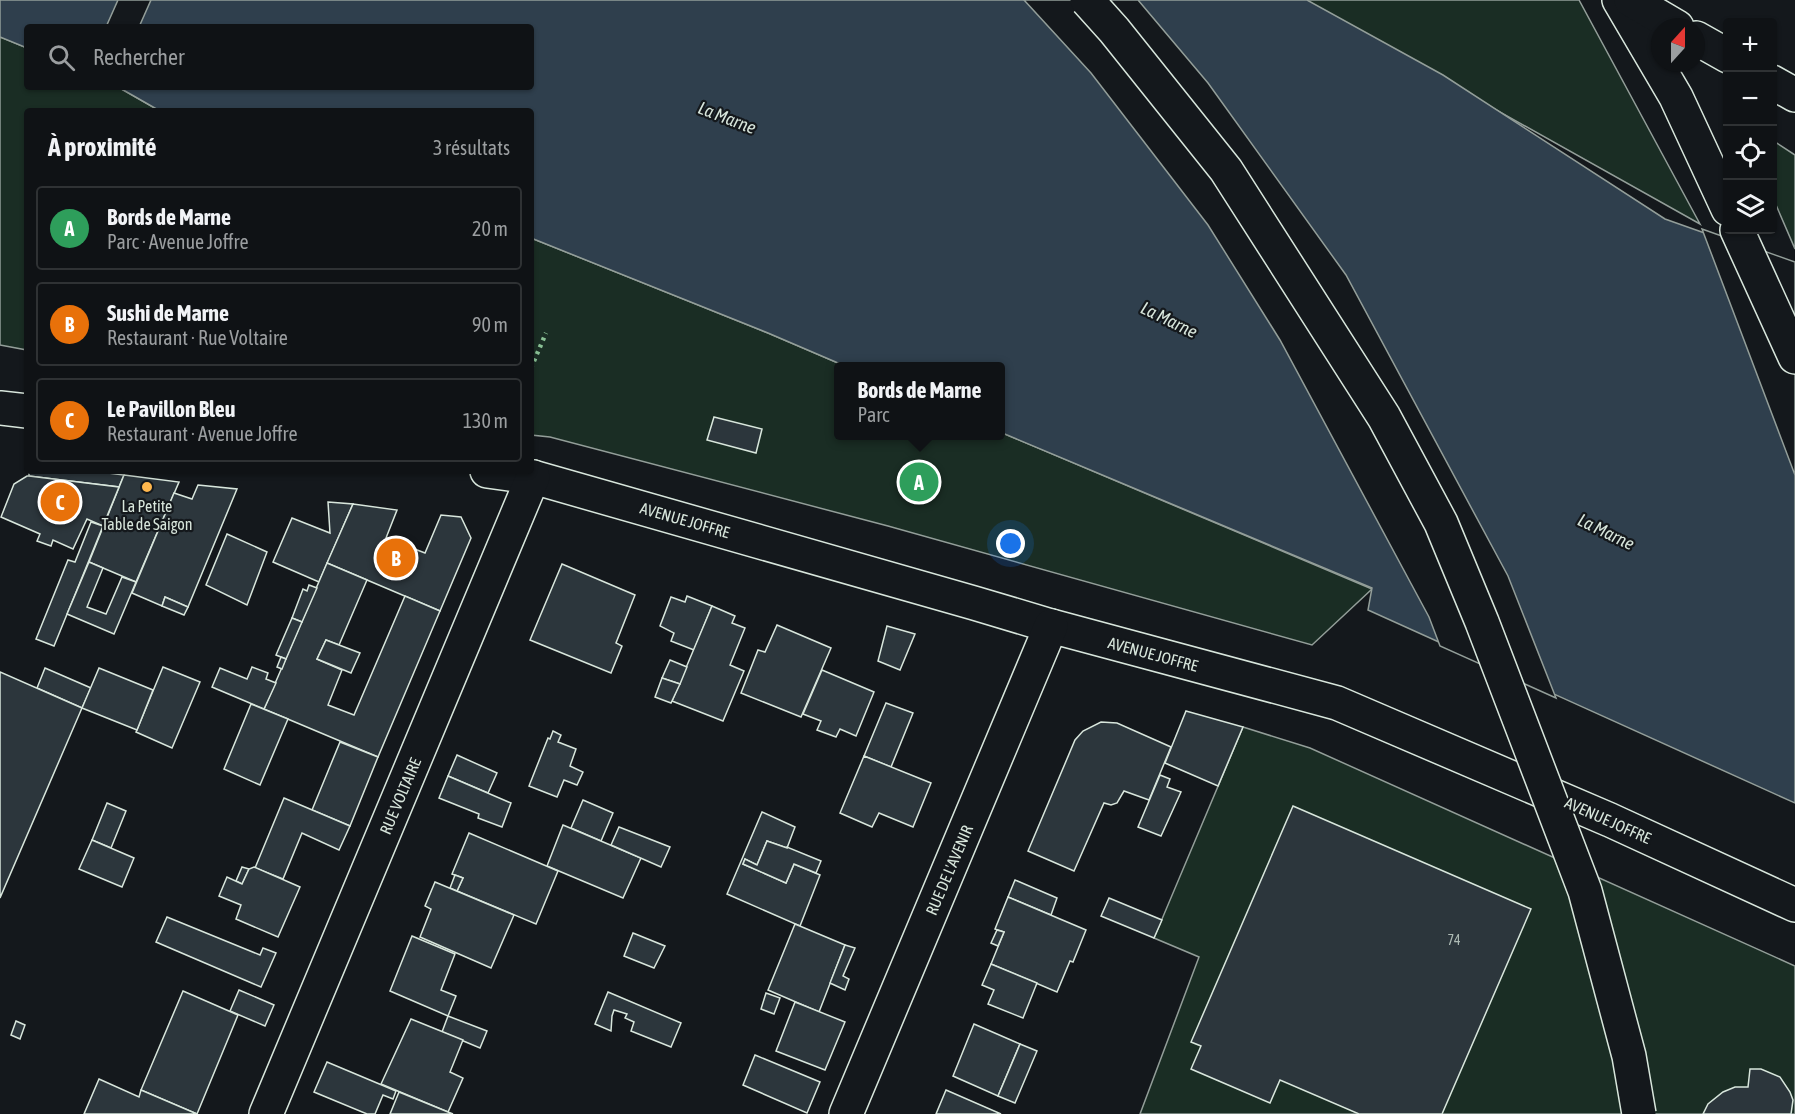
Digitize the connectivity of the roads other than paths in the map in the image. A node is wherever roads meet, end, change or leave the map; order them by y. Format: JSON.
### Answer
{"nodes":[{"id":1,"x":1088,"y":0,"type":"edge"},
{"id":2,"x":1619,"y":0,"type":"edge"},
{"id":3,"x":1631,"y":0,"type":"edge"},
{"id":4,"x":1662,"y":18,"type":"edge"},
{"id":5,"x":1705,"y":43,"type":"edge"},
{"id":6,"x":1723,"y":53,"type":"edge"},
{"id":7,"x":1777,"y":84,"type":"edge"},
{"id":8,"x":1795,"y":95,"type":"edge"},
{"id":9,"x":1723,"y":198,"type":"edge"},
{"id":10,"x":1739,"y":234,"type":"edge"},
{"id":11,"x":1795,"y":357,"type":"edge"},
{"id":12,"x":0,"y":408,"type":"edge"},
{"id":13,"x":24,"y":411,"type":"edge"},
{"id":14,"x":510,"y":474,"type":"edge"},
{"id":15,"x":533,"y":477,"type":"junction"},
{"id":16,"x":1052,"y":627,"type":"junction"},
{"id":17,"x":1795,"y":905,"type":"edge"},
{"id":18,"x":266,"y":1114,"type":"edge"},
{"id":19,"x":846,"y":1114,"type":"edge"},
{"id":20,"x":1639,"y":1114,"type":"edge"}],
"edges":[{"from":1,"to":20,"type":"main road","bridge":true},
{"from":2,"to":9,"type":"main road"},
{"from":3,"to":4,"type":"main road"},
{"from":5,"to":6,"type":"main road"},
{"from":7,"to":8,"type":"main road"},
{"from":10,"to":11,"type":"main road"},
{"from":12,"to":13,"type":"main road"},
{"from":14,"to":15,"type":"main road","name":"AVENUE JOFFRE"},
{"from":15,"to":16,"type":"main road","name":"AVENUE JOFFRE"},
{"from":15,"to":18,"type":"main road","name":"RUE VOLTAIRE"},
{"from":16,"to":17,"type":"main road","name":"AVENUE JOFFRE"},
{"from":16,"to":19,"type":"main road","name":"RUE DE L'AVENIR"}]}
